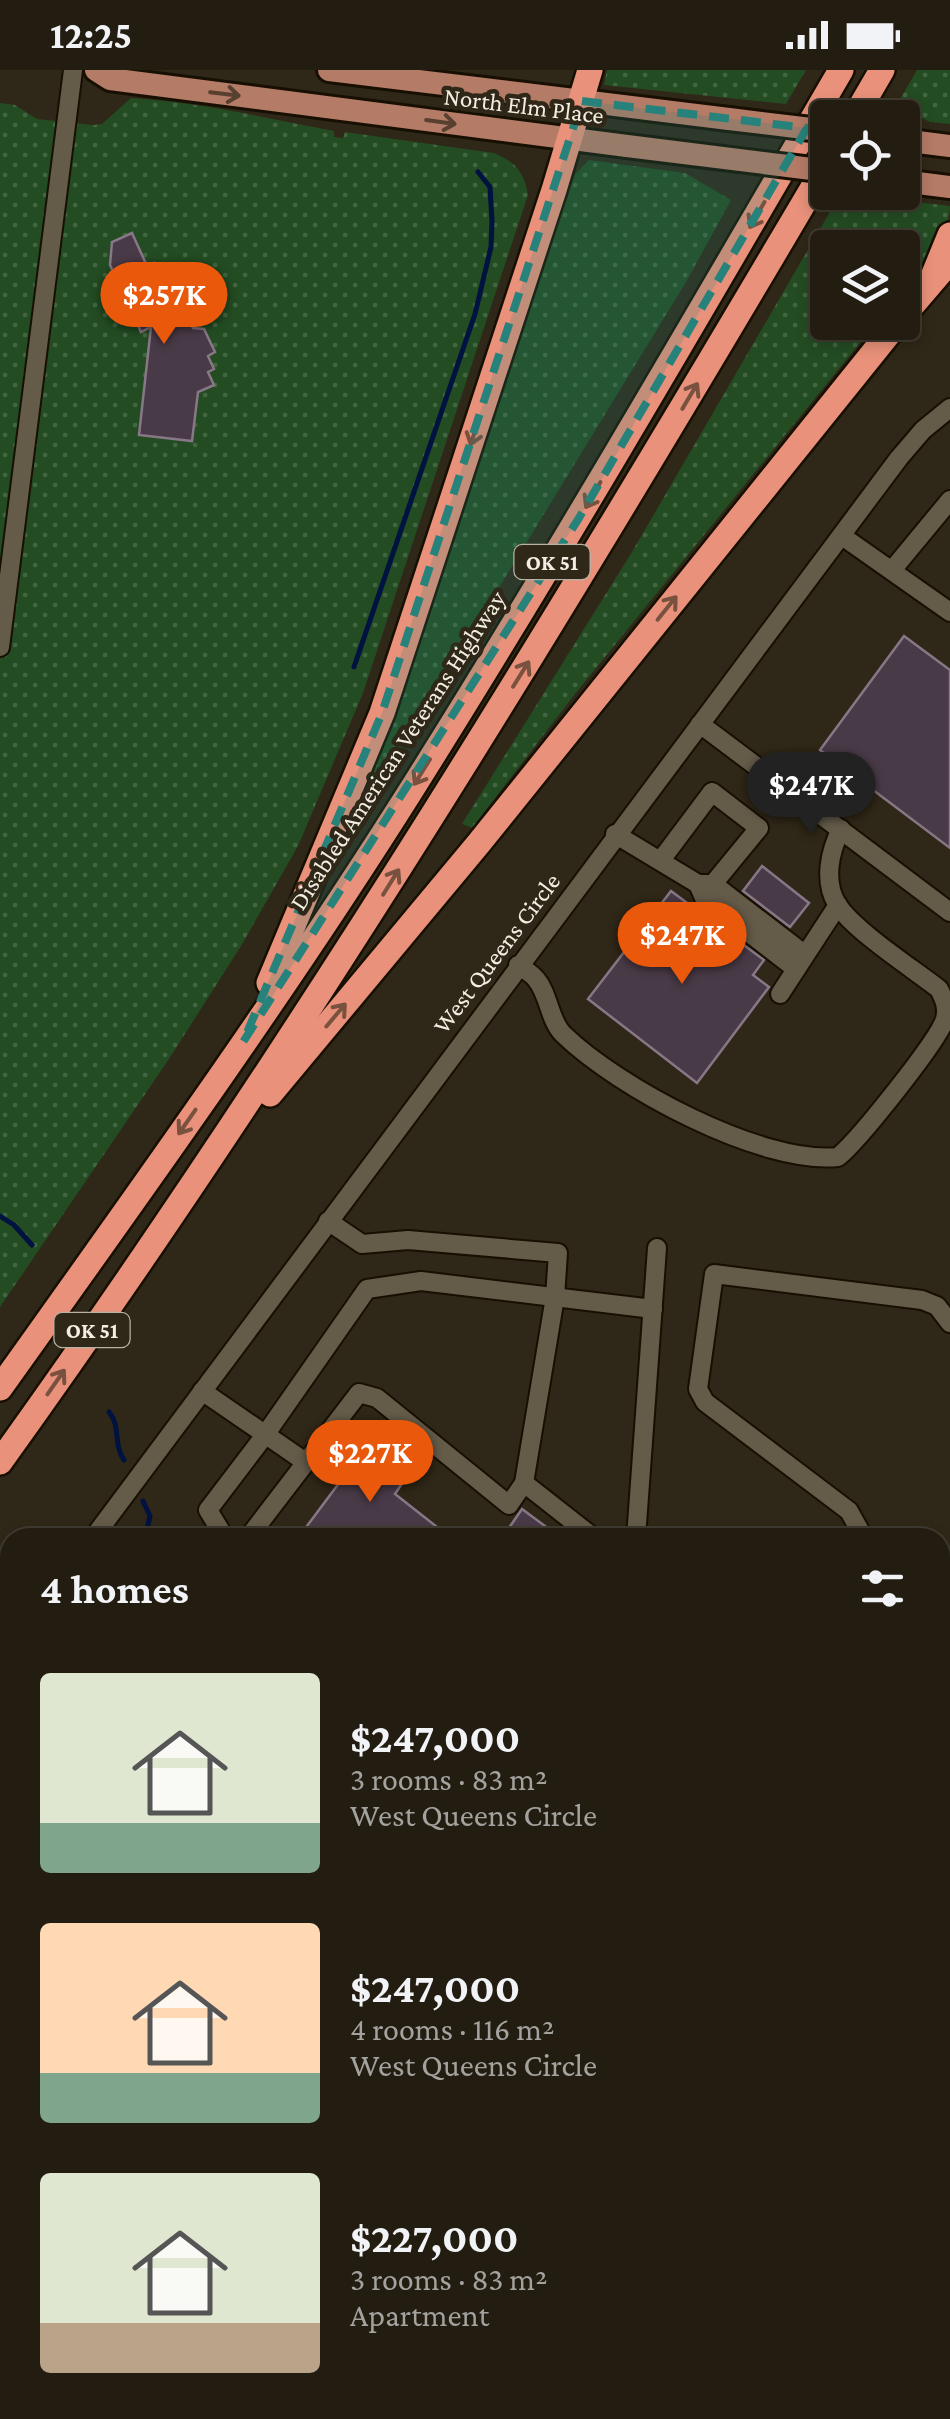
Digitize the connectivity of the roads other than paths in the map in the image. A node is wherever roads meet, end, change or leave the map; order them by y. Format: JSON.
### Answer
{"nodes":[{"id":1,"x":73,"y":70,"type":"edge"},
{"id":2,"x":96,"y":70,"type":"edge"},
{"id":3,"x":330,"y":70,"type":"edge"},
{"id":4,"x":590,"y":70,"type":"edge"},
{"id":5,"x":842,"y":70,"type":"edge"},
{"id":6,"x":882,"y":70,"type":"edge"},
{"id":7,"x":582,"y":100,"type":"junction"},
{"id":8,"x":864,"y":100,"type":"edge"},
{"id":9,"x":810,"y":129,"type":"edge"},
{"id":10,"x":570,"y":140,"type":"junction"},
{"id":11,"x":920,"y":142,"type":"edge"},
{"id":12,"x":950,"y":146,"type":"edge"},
{"id":13,"x":810,"y":170,"type":"edge"},
{"id":14,"x":920,"y":183,"type":"edge"},
{"id":15,"x":949,"y":186,"type":"edge"},
{"id":16,"x":810,"y":192,"type":"edge"},
{"id":17,"x":950,"y":236,"type":"edge"},
{"id":18,"x":950,"y":261,"type":"edge"},
{"id":19,"x":930,"y":283,"type":"junction"},
{"id":20,"x":920,"y":295,"type":"edge"},
{"id":21,"x":884,"y":340,"type":"edge"},
{"id":22,"x":950,"y":408,"type":"edge"},
{"id":23,"x":950,"y":500,"type":"edge"},
{"id":24,"x":842,"y":536,"type":"junction"},
{"id":25,"x":893,"y":569,"type":"junction"},
{"id":26,"x":950,"y":612,"type":"edge"},
{"id":27,"x":0,"y":647,"type":"edge"},
{"id":28,"x":700,"y":724,"type":"junction"},
{"id":29,"x":841,"y":829,"type":"junction"},
{"id":30,"x":616,"y":834,"type":"junction"},
{"id":31,"x":661,"y":860,"type":"junction"},
{"id":32,"x":706,"y":884,"type":"junction"},
{"id":33,"x":838,"y":905,"type":"junction"},
{"id":34,"x":950,"y":912,"type":"edge"},
{"id":35,"x":800,"y":962,"type":"junction"},
{"id":36,"x":518,"y":965,"type":"junction"},
{"id":37,"x":780,"y":994,"type":"dead end"},
{"id":38,"x":244,"y":1042,"type":"junction"},
{"id":39,"x":184,"y":1198,"type":"junction"},
{"id":40,"x":328,"y":1220,"type":"junction"},
{"id":41,"x":657,"y":1248,"type":"dead end"},
{"id":42,"x":554,"y":1297,"type":"junction"},
{"id":43,"x":652,"y":1309,"type":"junction"},
{"id":44,"x":950,"y":1323,"type":"edge"},
{"id":45,"x":0,"y":1388,"type":"edge"},
{"id":46,"x":202,"y":1392,"type":"junction"},
{"id":47,"x":265,"y":1435,"type":"junction"},
{"id":48,"x":304,"y":1461,"type":"junction"},
{"id":49,"x":0,"y":1462,"type":"edge"},
{"id":50,"x":524,"y":1484,"type":"junction"},
{"id":51,"x":100,"y":1528,"type":"edge"},
{"id":52,"x":219,"y":1528,"type":"edge"},
{"id":53,"x":255,"y":1528,"type":"edge"},
{"id":54,"x":581,"y":1528,"type":"edge"},
{"id":55,"x":637,"y":1528,"type":"edge"},
{"id":56,"x":858,"y":1528,"type":"edge"}],
"edges":[{"from":1,"to":27,"type":"street"},
{"from":2,"to":10,"type":"main road","name":"North Elm Place","one_way":true},
{"from":3,"to":7,"type":"main road","name":"North Elm Place"},
{"from":4,"to":7,"type":"highway"},
{"from":5,"to":38,"type":"highway","name":"Disabled American Veterans Highway","number":"OK 51","one_way":true},
{"from":6,"to":8,"type":"highway"},
{"from":7,"to":9,"type":"main road","name":"North Elm Place","bridge":true},
{"from":7,"to":10,"type":"highway"},
{"from":10,"to":13,"type":"main road","name":"North Elm Place","bridge":true},
{"from":10,"to":38,"type":"highway","one_way":true},
{"from":11,"to":12,"type":"main road"},
{"from":14,"to":15,"type":"main road"},
{"from":39,"to":16,"type":"highway","number":"OK 51","one_way":true},
{"from":17,"to":19,"type":"highway"},
{"from":18,"to":19,"type":"highway"},
{"from":19,"to":20,"type":"highway"},
{"from":39,"to":21,"type":"highway","one_way":true},
{"from":22,"to":24,"type":"street","name":"West Queens Circle"},
{"from":23,"to":25,"type":"street"},
{"from":24,"to":25,"type":"street"},
{"from":24,"to":28,"type":"street","name":"West Queens Circle"},
{"from":25,"to":26,"type":"street"},
{"from":28,"to":29,"type":"street"},
{"from":28,"to":30,"type":"street","name":"West Queens Circle"},
{"from":29,"to":33,"type":"street"},
{"from":29,"to":34,"type":"street"},
{"from":30,"to":31,"type":"street"},
{"from":30,"to":36,"type":"street","name":"West Queens Circle"},
{"from":31,"to":32,"type":"street"},
{"from":31,"to":32,"type":"street"},
{"from":32,"to":35,"type":"street"},
{"from":33,"to":35,"type":"street"},
{"from":33,"to":36,"type":"street"},
{"from":35,"to":37,"type":"street"},
{"from":36,"to":40,"type":"street","name":"West Queens Circle"},
{"from":38,"to":45,"type":"highway","name":"Disabled American Veterans Highway","number":"OK 51","one_way":true},
{"from":49,"to":39,"type":"highway","number":"OK 51","one_way":true},
{"from":40,"to":42,"type":"street"},
{"from":40,"to":46,"type":"street","name":"West Queens Circle"},
{"from":41,"to":43,"type":"street"},
{"from":42,"to":43,"type":"street"},
{"from":42,"to":47,"type":"street"},
{"from":42,"to":50,"type":"street"},
{"from":43,"to":55,"type":"street"},
{"from":44,"to":56,"type":"street"},
{"from":46,"to":47,"type":"street"},
{"from":46,"to":51,"type":"street","name":"West Queens Circle"},
{"from":47,"to":48,"type":"street"},
{"from":47,"to":52,"type":"street"},
{"from":48,"to":50,"type":"street"},
{"from":48,"to":53,"type":"street"},
{"from":50,"to":54,"type":"street"}]}
